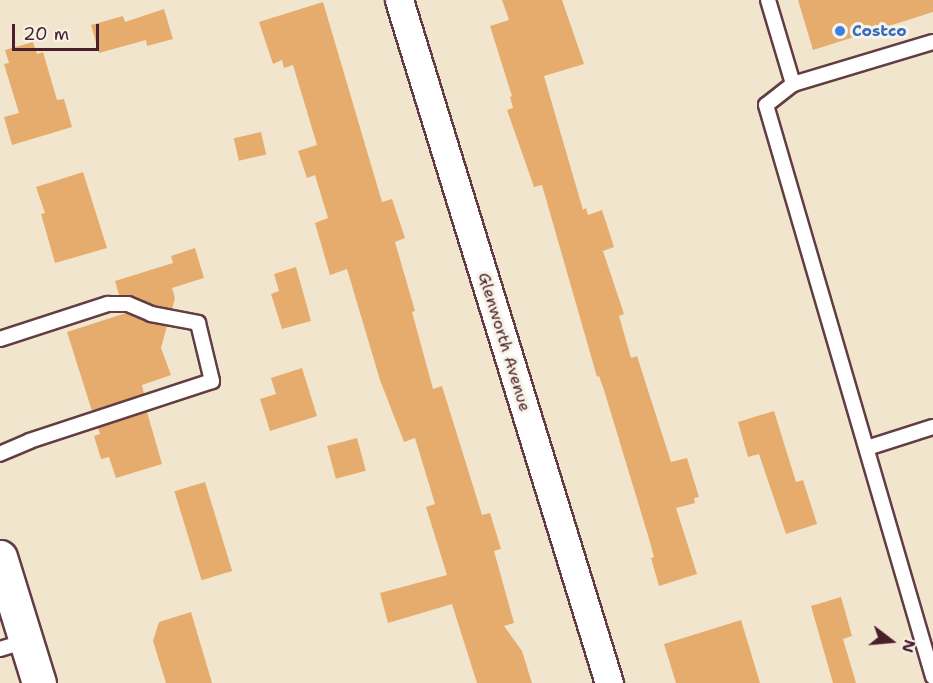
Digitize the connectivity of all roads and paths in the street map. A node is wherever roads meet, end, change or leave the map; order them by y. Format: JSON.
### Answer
{"nodes":[{"id":1,"x":399,"y":0,"type":"edge"},
{"id":2,"x":768,"y":0,"type":"edge"},
{"id":3,"x":933,"y":42,"type":"edge"},
{"id":4,"x":793,"y":84,"type":"junction"},
{"id":5,"x":0,"y":339,"type":"edge"},
{"id":6,"x":933,"y":427,"type":"edge"},
{"id":7,"x":867,"y":448,"type":"junction"},
{"id":8,"x":0,"y":454,"type":"edge"},
{"id":9,"x":0,"y":557,"type":"edge"},
{"id":10,"x":13,"y":645,"type":"edge"},
{"id":11,"x":933,"y":677,"type":"edge"},
{"id":12,"x":39,"y":683,"type":"edge"},
{"id":13,"x":609,"y":683,"type":"edge"}],
"edges":[{"from":1,"to":13,"type":"street","name":"Glenworth Avenue"},
{"from":2,"to":4,"type":"lane"},
{"from":3,"to":4,"type":"lane"},
{"from":4,"to":7,"type":"lane"},
{"from":5,"to":8,"type":"lane"},
{"from":6,"to":7,"type":"lane"},
{"from":7,"to":11,"type":"lane"},
{"from":9,"to":10,"type":"street"},
{"from":10,"to":12,"type":"street"}]}
